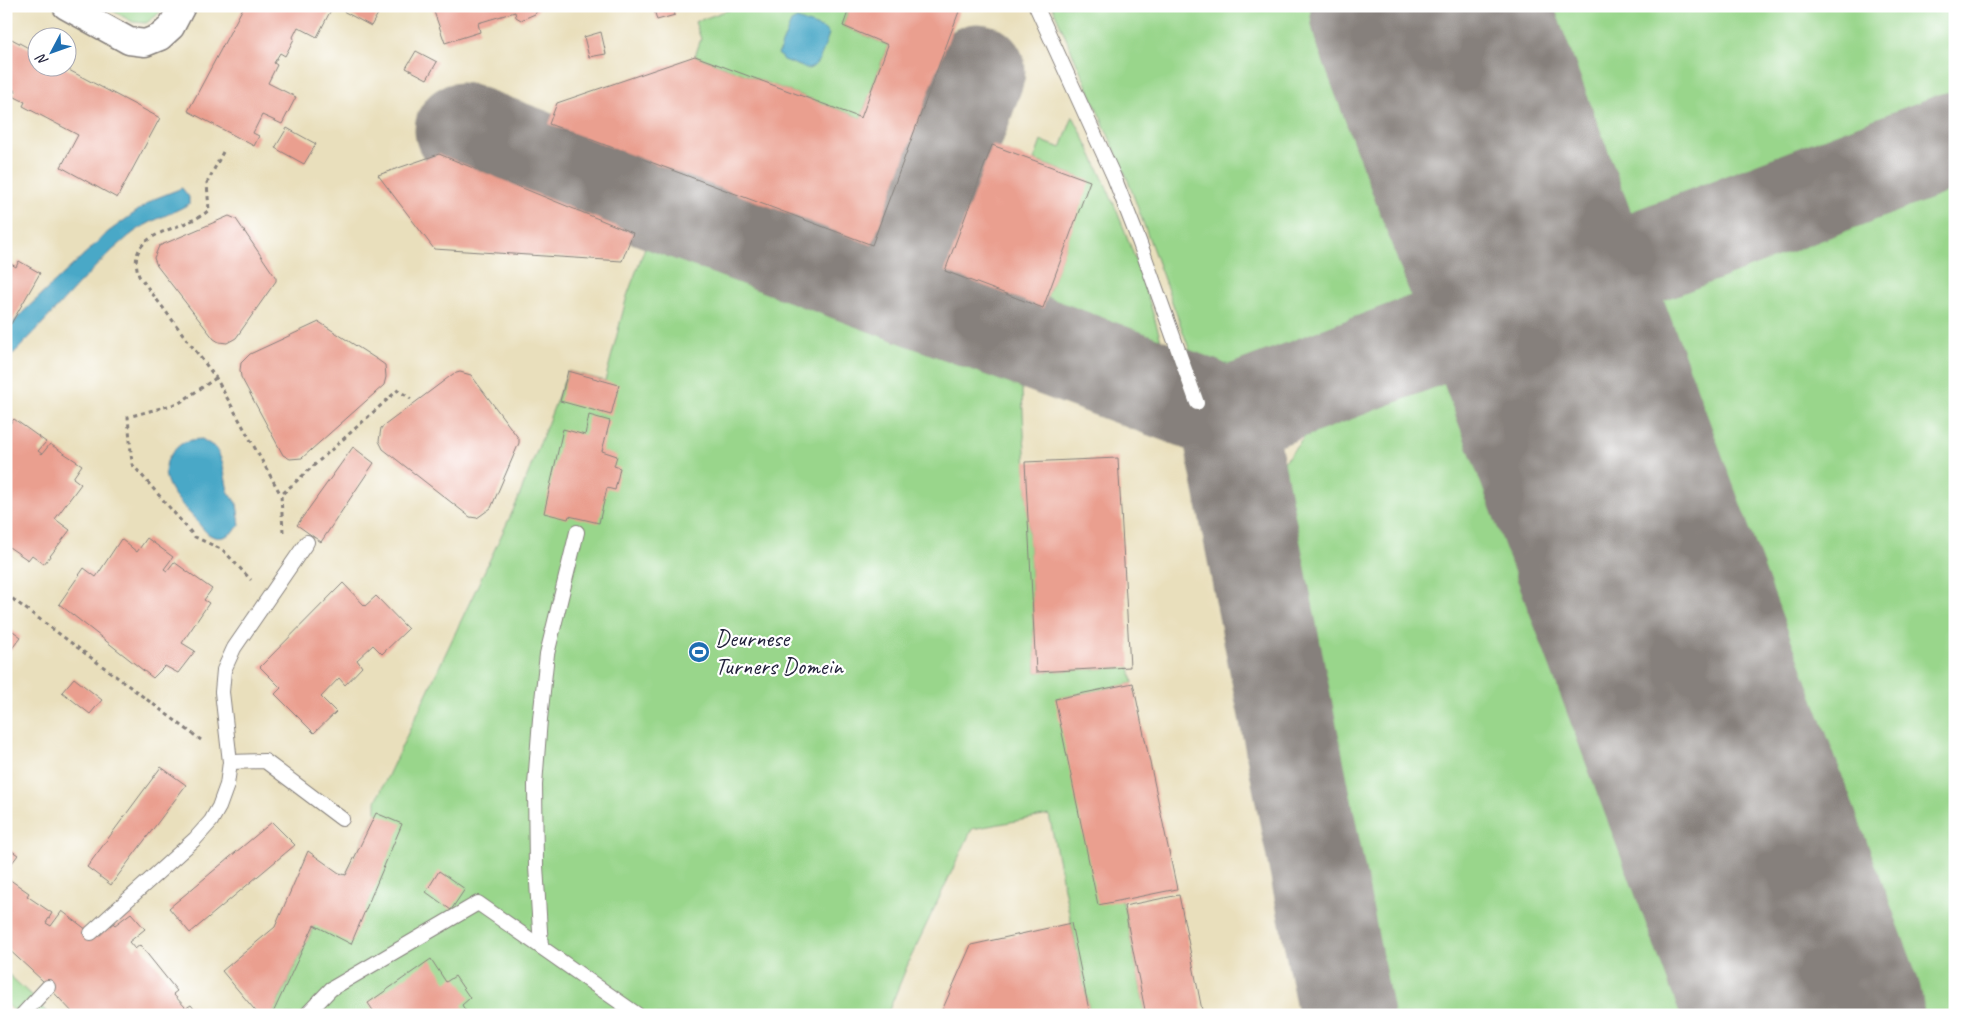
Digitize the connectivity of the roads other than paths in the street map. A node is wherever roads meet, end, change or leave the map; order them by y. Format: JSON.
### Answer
{"nodes":[{"id":1,"x":66,"y":6,"type":"edge"},
{"id":2,"x":182,"y":6,"type":"edge"},
{"id":3,"x":1036,"y":6,"type":"edge"},
{"id":4,"x":1197,"y":403,"type":"dead end"},
{"id":5,"x":577,"y":532,"type":"dead end"},
{"id":6,"x":307,"y":542,"type":"dead end"},
{"id":7,"x":230,"y":762,"type":"junction"},
{"id":8,"x":342,"y":819,"type":"dead end"},
{"id":9,"x":91,"y":933,"type":"dead end"},
{"id":10,"x":541,"y":947,"type":"junction"},
{"id":11,"x":48,"y":987,"type":"dead end"},
{"id":12,"x":22,"y":1015,"type":"edge"},
{"id":13,"x":306,"y":1015,"type":"edge"},
{"id":14,"x":638,"y":1015,"type":"edge"}],
"edges":[{"from":1,"to":2,"type":"street"},
{"from":3,"to":4,"type":"lane"},
{"from":5,"to":10,"type":"lane"},
{"from":6,"to":7,"type":"lane"},
{"from":7,"to":8,"type":"lane"},
{"from":7,"to":9,"type":"lane"},
{"from":10,"to":13,"type":"lane"},
{"from":10,"to":14,"type":"lane"},
{"from":11,"to":12,"type":"lane"}]}
